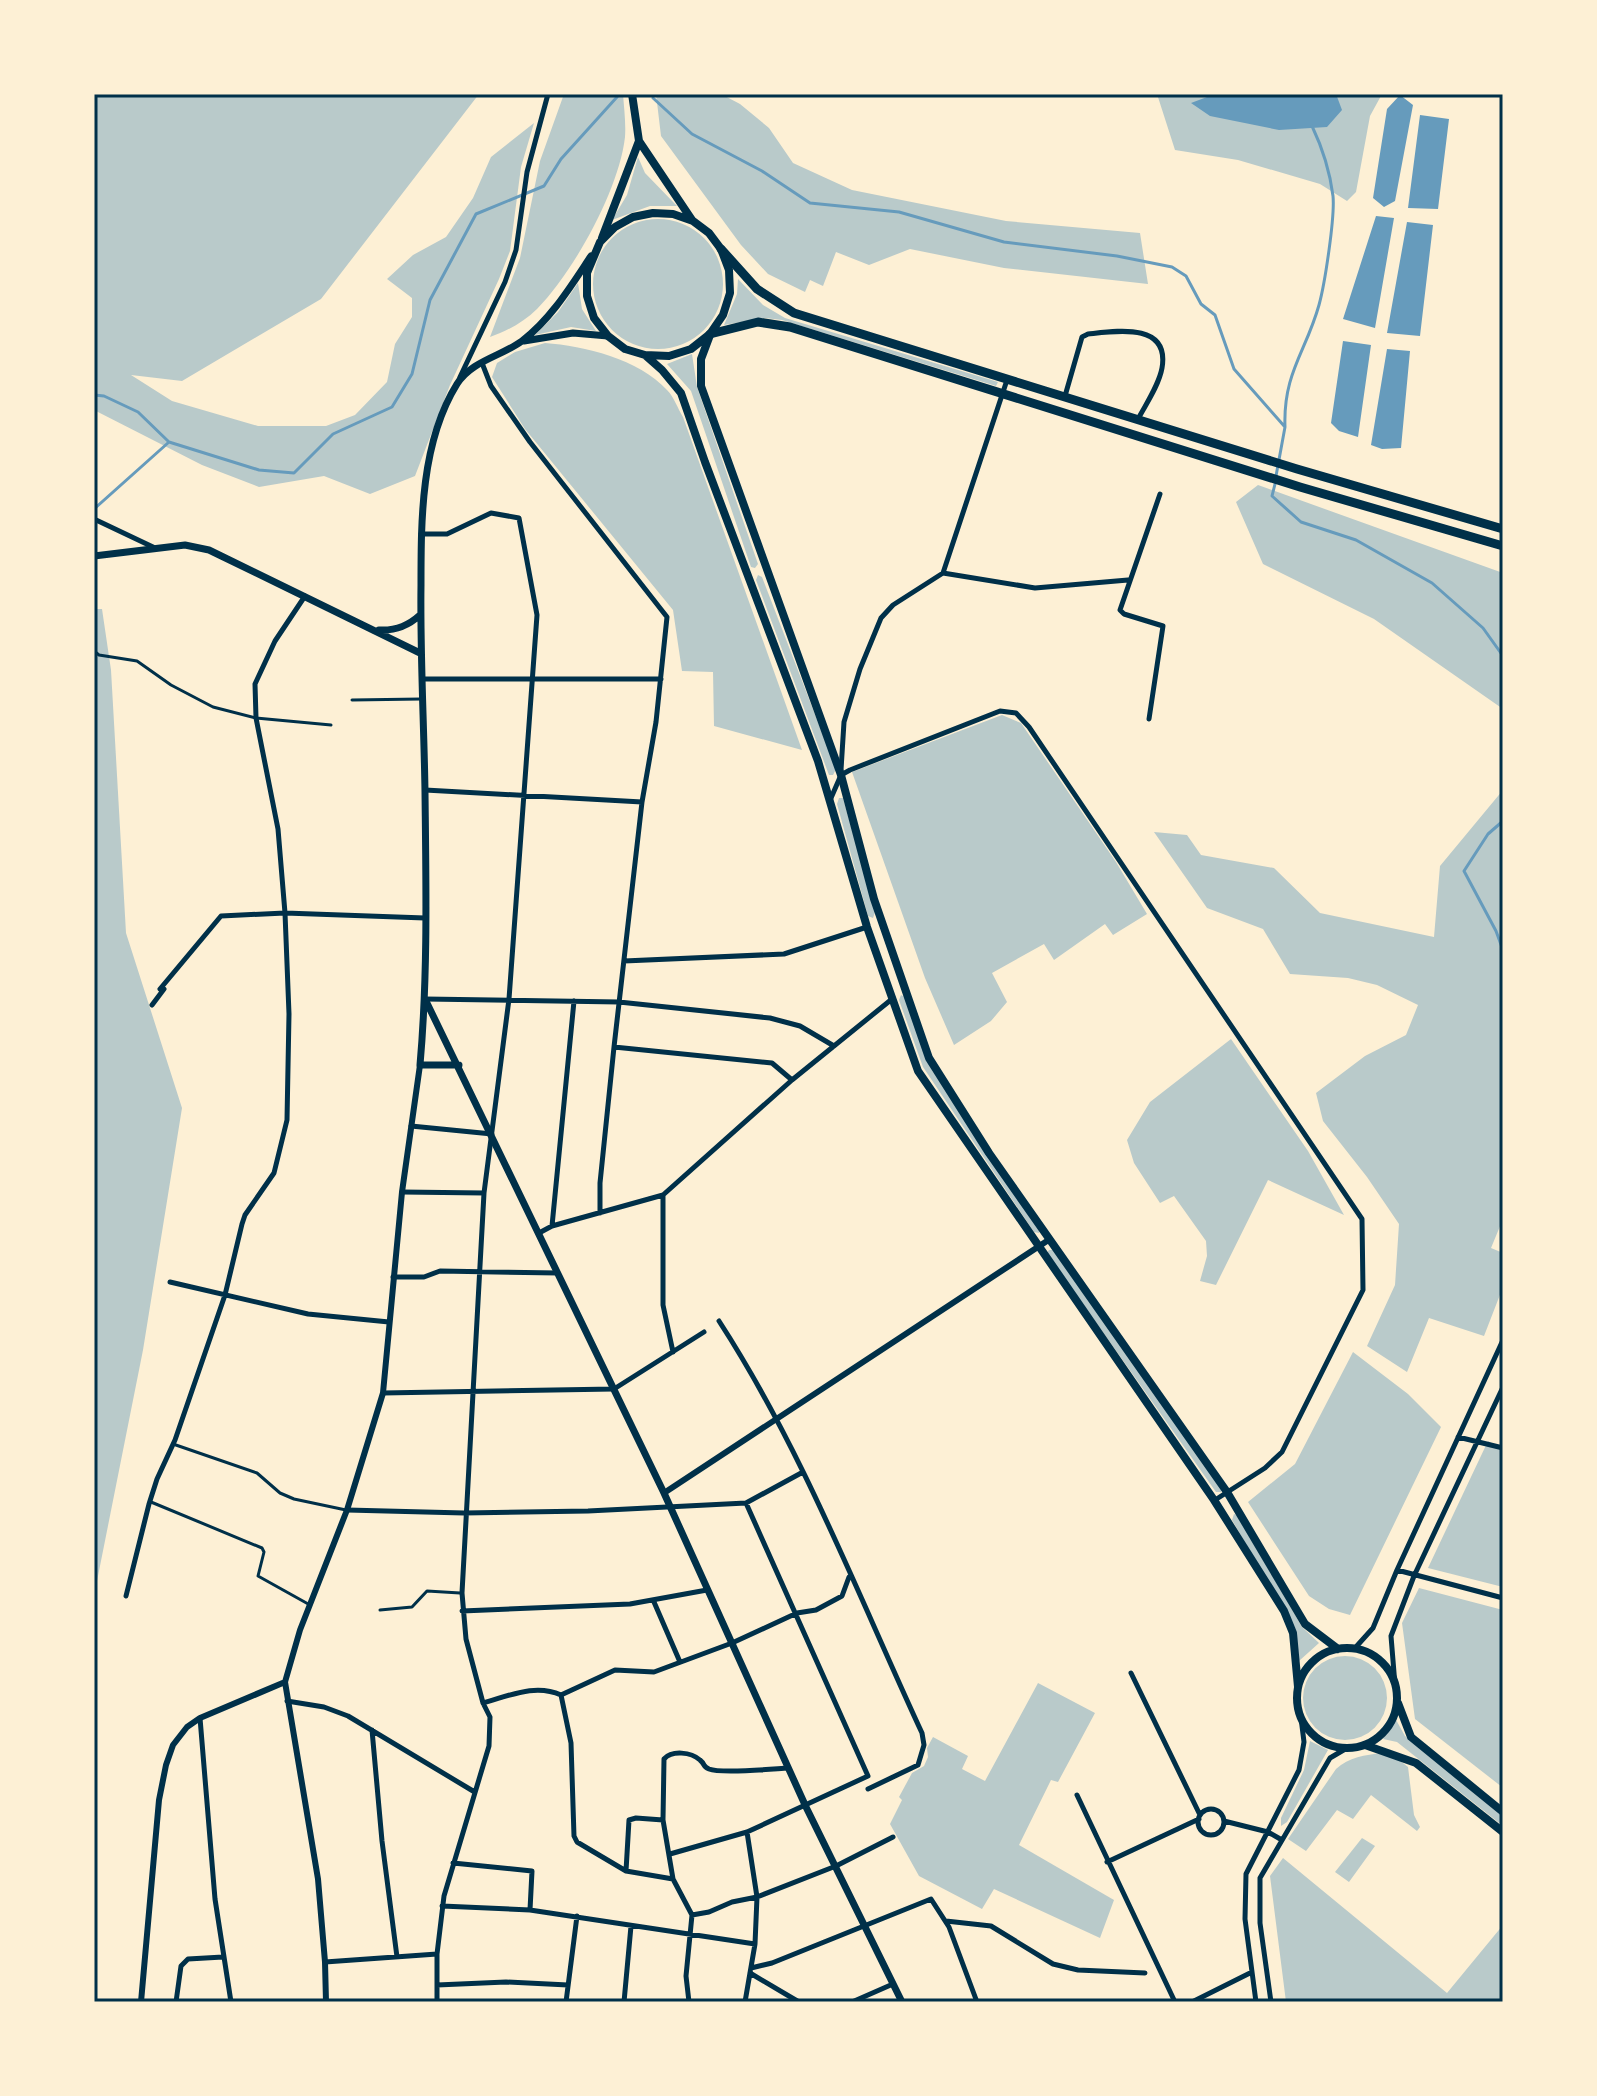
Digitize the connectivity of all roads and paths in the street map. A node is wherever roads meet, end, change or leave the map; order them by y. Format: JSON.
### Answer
{"nodes":[{"id":1,"x":548,"y":94,"type":"edge"},
{"id":2,"x":632,"y":94,"type":"edge"},
{"id":3,"x":639,"y":141,"type":"junction"},
{"id":4,"x":693,"y":221,"type":"junction"},
{"id":5,"x":600,"y":242,"type":"junction"},
{"id":6,"x":721,"y":249,"type":"junction"},
{"id":7,"x":595,"y":251,"type":"junction"},
{"id":8,"x":710,"y":334,"type":"junction"},
{"id":9,"x":608,"y":336,"type":"junction"},
{"id":10,"x":522,"y":341,"type":"junction"},
{"id":11,"x":645,"y":355,"type":"junction"},
{"id":12,"x":482,"y":363,"type":"junction"},
{"id":13,"x":1007,"y":379,"type":"junction"},
{"id":14,"x":458,"y":381,"type":"junction"},
{"id":15,"x":1003,"y":394,"type":"junction"},
{"id":16,"x":1065,"y":397,"type":"junction"},
{"id":17,"x":1138,"y":419,"type":"junction"},
{"id":18,"x":1160,"y":494,"type":"dead end"},
{"id":19,"x":94,"y":519,"type":"edge"},
{"id":20,"x":1503,"y":529,"type":"edge"},
{"id":21,"x":421,"y":534,"type":"junction"},
{"id":22,"x":1503,"y":546,"type":"edge"},
{"id":23,"x":153,"y":547,"type":"junction"},
{"id":24,"x":94,"y":556,"type":"edge"},
{"id":25,"x":943,"y":573,"type":"junction"},
{"id":26,"x":1128,"y":580,"type":"junction"},
{"id":27,"x":305,"y":596,"type":"junction"},
{"id":28,"x":420,"y":615,"type":"junction"},
{"id":29,"x":376,"y":629,"type":"junction"},
{"id":30,"x":94,"y":651,"type":"edge"},
{"id":31,"x":420,"y":653,"type":"junction"},
{"id":32,"x":532,"y":678,"type":"junction"},
{"id":33,"x":422,"y":679,"type":"junction"},
{"id":34,"x":661,"y":679,"type":"junction"},
{"id":35,"x":421,"y":699,"type":"junction"},
{"id":36,"x":352,"y":700,"type":"dead end"},
{"id":37,"x":256,"y":718,"type":"junction"},
{"id":38,"x":1149,"y":719,"type":"dead end"},
{"id":39,"x":331,"y":725,"type":"dead end"},
{"id":40,"x":841,"y":775,"type":"junction"},
{"id":41,"x":425,"y":790,"type":"junction"},
{"id":42,"x":525,"y":797,"type":"junction"},
{"id":43,"x":831,"y":798,"type":"junction"},
{"id":44,"x":642,"y":802,"type":"junction"},
{"id":45,"x":285,"y":913,"type":"junction"},
{"id":46,"x":221,"y":916,"type":"junction"},
{"id":47,"x":425,"y":918,"type":"junction"},
{"id":48,"x":867,"y":927,"type":"junction"},
{"id":49,"x":624,"y":961,"type":"junction"},
{"id":50,"x":160,"y":989,"type":"dead end"},
{"id":51,"x":425,"y":999,"type":"junction"},
{"id":52,"x":509,"y":999,"type":"junction"},
{"id":53,"x":892,"y":999,"type":"junction"},
{"id":54,"x":574,"y":1001,"type":"junction"},
{"id":55,"x":619,"y":1002,"type":"junction"},
{"id":56,"x":152,"y":1005,"type":"dead end"},
{"id":57,"x":834,"y":1046,"type":"junction"},
{"id":58,"x":614,"y":1047,"type":"junction"},
{"id":59,"x":420,"y":1065,"type":"junction"},
{"id":60,"x":459,"y":1065,"type":"junction"},
{"id":61,"x":792,"y":1080,"type":"junction"},
{"id":62,"x":411,"y":1126,"type":"junction"},
{"id":63,"x":493,"y":1134,"type":"junction"},
{"id":64,"x":402,"y":1192,"type":"junction"},
{"id":65,"x":484,"y":1193,"type":"junction"},
{"id":66,"x":663,"y":1195,"type":"junction"},
{"id":67,"x":600,"y":1213,"type":"junction"},
{"id":68,"x":552,"y":1226,"type":"junction"},
{"id":69,"x":539,"y":1233,"type":"junction"},
{"id":70,"x":1050,"y":1239,"type":"junction"},
{"id":71,"x":1039,"y":1246,"type":"junction"},
{"id":72,"x":480,"y":1272,"type":"junction"},
{"id":73,"x":559,"y":1273,"type":"junction"},
{"id":74,"x":392,"y":1277,"type":"junction"},
{"id":75,"x":170,"y":1282,"type":"dead end"},
{"id":76,"x":225,"y":1295,"type":"junction"},
{"id":77,"x":719,"y":1321,"type":"dead end"},
{"id":78,"x":389,"y":1322,"type":"junction"},
{"id":79,"x":704,"y":1332,"type":"dead end"},
{"id":80,"x":1503,"y":1340,"type":"edge"},
{"id":81,"x":673,"y":1352,"type":"junction"},
{"id":82,"x":1503,"y":1387,"type":"edge"},
{"id":83,"x":614,"y":1389,"type":"junction"},
{"id":84,"x":474,"y":1392,"type":"junction"},
{"id":85,"x":383,"y":1393,"type":"junction"},
{"id":86,"x":777,"y":1421,"type":"junction"},
{"id":87,"x":1458,"y":1437,"type":"junction"},
{"id":88,"x":1477,"y":1443,"type":"junction"},
{"id":89,"x":173,"y":1444,"type":"junction"},
{"id":90,"x":1503,"y":1448,"type":"edge"},
{"id":91,"x":803,"y":1472,"type":"junction"},
{"id":92,"x":1227,"y":1492,"type":"junction"},
{"id":93,"x":664,"y":1493,"type":"junction"},
{"id":94,"x":1214,"y":1500,"type":"junction"},
{"id":95,"x":150,"y":1502,"type":"junction"},
{"id":96,"x":746,"y":1503,"type":"junction"},
{"id":97,"x":672,"y":1508,"type":"junction"},
{"id":98,"x":347,"y":1510,"type":"junction"},
{"id":99,"x":464,"y":1513,"type":"junction"},
{"id":100,"x":1397,"y":1570,"type":"junction"},
{"id":101,"x":850,"y":1576,"type":"junction"},
{"id":102,"x":1414,"y":1576,"type":"junction"},
{"id":103,"x":707,"y":1590,"type":"junction"},
{"id":104,"x":462,"y":1593,"type":"junction"},
{"id":105,"x":126,"y":1596,"type":"dead end"},
{"id":106,"x":1503,"y":1598,"type":"edge"},
{"id":107,"x":654,"y":1602,"type":"junction"},
{"id":108,"x":310,"y":1605,"type":"junction"},
{"id":109,"x":380,"y":1610,"type":"dead end"},
{"id":110,"x":462,"y":1611,"type":"junction"},
{"id":111,"x":797,"y":1613,"type":"junction"},
{"id":112,"x":732,"y":1643,"type":"junction"},
{"id":113,"x":1355,"y":1648,"type":"junction"},
{"id":114,"x":1338,"y":1649,"type":"junction"},
{"id":115,"x":680,"y":1662,"type":"junction"},
{"id":116,"x":1131,"y":1673,"type":"dead end"},
{"id":117,"x":285,"y":1682,"type":"junction"},
{"id":118,"x":1395,"y":1685,"type":"junction"},
{"id":119,"x":1298,"y":1687,"type":"junction"},
{"id":120,"x":561,"y":1695,"type":"junction"},
{"id":121,"x":1397,"y":1700,"type":"junction"},
{"id":122,"x":287,"y":1701,"type":"junction"},
{"id":123,"x":483,"y":1703,"type":"junction"},
{"id":124,"x":200,"y":1718,"type":"junction"},
{"id":125,"x":1301,"y":1718,"type":"junction"},
{"id":126,"x":372,"y":1730,"type":"junction"},
{"id":127,"x":1365,"y":1745,"type":"junction"},
{"id":128,"x":1347,"y":1748,"type":"junction"},
{"id":129,"x":788,"y":1768,"type":"junction"},
{"id":130,"x":868,"y":1789,"type":"dead end"},
{"id":131,"x":473,"y":1791,"type":"junction"},
{"id":132,"x":1077,"y":1795,"type":"dead end"},
{"id":133,"x":806,"y":1807,"type":"junction"},
{"id":134,"x":1503,"y":1812,"type":"edge"},
{"id":135,"x":1199,"y":1817,"type":"junction"},
{"id":136,"x":663,"y":1820,"type":"junction"},
{"id":137,"x":1224,"y":1821,"type":"junction"},
{"id":138,"x":747,"y":1832,"type":"junction"},
{"id":139,"x":1268,"y":1832,"type":"junction"},
{"id":140,"x":1503,"y":1832,"type":"edge"},
{"id":141,"x":893,"y":1837,"type":"dead end"},
{"id":142,"x":1282,"y":1840,"type":"junction"},
{"id":143,"x":670,"y":1854,"type":"junction"},
{"id":144,"x":1107,"y":1862,"type":"junction"},
{"id":145,"x":453,"y":1863,"type":"junction"},
{"id":146,"x":836,"y":1866,"type":"junction"},
{"id":147,"x":626,"y":1871,"type":"junction"},
{"id":148,"x":673,"y":1879,"type":"junction"},
{"id":149,"x":757,"y":1897,"type":"junction"},
{"id":150,"x":442,"y":1906,"type":"junction"},
{"id":151,"x":530,"y":1910,"type":"junction"},
{"id":152,"x":692,"y":1915,"type":"junction"},
{"id":153,"x":577,"y":1916,"type":"junction"},
{"id":154,"x":945,"y":1921,"type":"junction"},
{"id":155,"x":864,"y":1925,"type":"junction"},
{"id":156,"x":631,"y":1926,"type":"junction"},
{"id":157,"x":691,"y":1933,"type":"junction"},
{"id":158,"x":755,"y":1944,"type":"junction"},
{"id":159,"x":437,"y":1954,"type":"junction"},
{"id":160,"x":223,"y":1957,"type":"junction"},
{"id":161,"x":397,"y":1957,"type":"junction"},
{"id":162,"x":325,"y":1962,"type":"junction"},
{"id":163,"x":750,"y":1971,"type":"junction"},
{"id":164,"x":1252,"y":1972,"type":"junction"},
{"id":165,"x":1145,"y":1973,"type":"dead end"},
{"id":166,"x":893,"y":1984,"type":"junction"},
{"id":167,"x":437,"y":1985,"type":"junction"},
{"id":168,"x":568,"y":1985,"type":"junction"},
{"id":169,"x":141,"y":2002,"type":"edge"},
{"id":170,"x":176,"y":2002,"type":"edge"},
{"id":171,"x":231,"y":2002,"type":"edge"},
{"id":172,"x":326,"y":2002,"type":"edge"},
{"id":173,"x":437,"y":2002,"type":"edge"},
{"id":174,"x":566,"y":2002,"type":"edge"},
{"id":175,"x":624,"y":2002,"type":"edge"},
{"id":176,"x":689,"y":2002,"type":"edge"},
{"id":177,"x":745,"y":2002,"type":"edge"},
{"id":178,"x":799,"y":2002,"type":"edge"},
{"id":179,"x":852,"y":2002,"type":"edge"},
{"id":180,"x":902,"y":2002,"type":"edge"},
{"id":181,"x":977,"y":2002,"type":"edge"},
{"id":182,"x":1175,"y":2002,"type":"edge"},
{"id":183,"x":1192,"y":2002,"type":"edge"},
{"id":184,"x":1256,"y":2002,"type":"edge"},
{"id":185,"x":1271,"y":2002,"type":"edge"}],
"edges":[{"from":1,"to":14,"type":"street"},
{"from":2,"to":3,"type":"main road"},
{"from":3,"to":4,"type":"main road"},
{"from":3,"to":5,"type":"main road"},
{"from":4,"to":5,"type":"main road"},
{"from":4,"to":6,"type":"main road"},
{"from":5,"to":7,"type":"main road"},
{"from":6,"to":8,"type":"main road"},
{"from":6,"to":13,"type":"highway"},
{"from":7,"to":9,"type":"main road"},
{"from":7,"to":10,"type":"main road"},
{"from":8,"to":11,"type":"main road"},
{"from":8,"to":15,"type":"highway"},
{"from":8,"to":40,"type":"main road"},
{"from":9,"to":10,"type":"main road"},
{"from":9,"to":11,"type":"main road"},
{"from":10,"to":12,"type":"main road"},
{"from":11,"to":43,"type":"main road"},
{"from":12,"to":14,"type":"main road"},
{"from":12,"to":34,"type":"street"},
{"from":13,"to":15,"type":"street"},
{"from":13,"to":16,"type":"highway"},
{"from":14,"to":21,"type":"main road"},
{"from":15,"to":22,"type":"highway"},
{"from":15,"to":25,"type":"street"},
{"from":16,"to":17,"type":"highway"},
{"from":16,"to":17,"type":"street"},
{"from":17,"to":20,"type":"highway"},
{"from":18,"to":26,"type":"street"},
{"from":19,"to":23,"type":"street"},
{"from":21,"to":28,"type":"main road"},
{"from":21,"to":32,"type":"street"},
{"from":23,"to":24,"type":"main road"},
{"from":23,"to":27,"type":"main road"},
{"from":25,"to":26,"type":"street"},
{"from":25,"to":40,"type":"street"},
{"from":26,"to":38,"type":"street"},
{"from":27,"to":29,"type":"main road"},
{"from":27,"to":37,"type":"street"},
{"from":28,"to":29,"type":"main road"},
{"from":28,"to":31,"type":"main road"},
{"from":29,"to":31,"type":"main road"},
{"from":30,"to":37,"type":"lane"},
{"from":31,"to":33,"type":"main road"},
{"from":32,"to":33,"type":"street"},
{"from":32,"to":34,"type":"street"},
{"from":32,"to":42,"type":"street"},
{"from":33,"to":35,"type":"main road"},
{"from":34,"to":44,"type":"street"},
{"from":35,"to":36,"type":"lane"},
{"from":35,"to":41,"type":"main road"},
{"from":37,"to":39,"type":"lane"},
{"from":37,"to":45,"type":"street"},
{"from":40,"to":43,"type":"street"},
{"from":40,"to":70,"type":"main road"},
{"from":40,"to":92,"type":"street"},
{"from":41,"to":42,"type":"street"},
{"from":41,"to":47,"type":"main road"},
{"from":42,"to":44,"type":"street"},
{"from":42,"to":52,"type":"street"},
{"from":43,"to":48,"type":"main road"},
{"from":44,"to":49,"type":"street"},
{"from":45,"to":46,"type":"street"},
{"from":45,"to":47,"type":"street"},
{"from":45,"to":76,"type":"street"},
{"from":46,"to":50,"type":"street"},
{"from":46,"to":56,"type":"street"},
{"from":47,"to":51,"type":"main road"},
{"from":48,"to":49,"type":"street"},
{"from":48,"to":53,"type":"main road"},
{"from":49,"to":55,"type":"street"},
{"from":51,"to":52,"type":"street"},
{"from":51,"to":59,"type":"main road"},
{"from":51,"to":60,"type":"main road"},
{"from":52,"to":54,"type":"street"},
{"from":52,"to":63,"type":"street"},
{"from":53,"to":57,"type":"street"},
{"from":53,"to":71,"type":"main road"},
{"from":54,"to":55,"type":"street"},
{"from":54,"to":68,"type":"street"},
{"from":55,"to":57,"type":"street"},
{"from":55,"to":58,"type":"street"},
{"from":57,"to":61,"type":"street"},
{"from":58,"to":61,"type":"street"},
{"from":58,"to":67,"type":"street"},
{"from":59,"to":60,"type":"main road"},
{"from":59,"to":62,"type":"street"},
{"from":60,"to":63,"type":"main road"},
{"from":61,"to":66,"type":"street"},
{"from":62,"to":63,"type":"street"},
{"from":62,"to":64,"type":"street"},
{"from":63,"to":65,"type":"street"},
{"from":63,"to":69,"type":"main road"},
{"from":64,"to":65,"type":"street"},
{"from":64,"to":74,"type":"street"},
{"from":65,"to":72,"type":"street"},
{"from":66,"to":67,"type":"street"},
{"from":66,"to":81,"type":"street"},
{"from":67,"to":68,"type":"street"},
{"from":68,"to":69,"type":"street"},
{"from":69,"to":73,"type":"main road"},
{"from":70,"to":71,"type":"street"},
{"from":70,"to":92,"type":"main road"},
{"from":71,"to":86,"type":"street"},
{"from":71,"to":94,"type":"main road"},
{"from":72,"to":73,"type":"street"},
{"from":72,"to":74,"type":"street"},
{"from":72,"to":84,"type":"street"},
{"from":73,"to":83,"type":"main road"},
{"from":74,"to":78,"type":"street"},
{"from":75,"to":76,"type":"street"},
{"from":76,"to":78,"type":"street"},
{"from":76,"to":89,"type":"street"},
{"from":77,"to":86,"type":"street"},
{"from":78,"to":85,"type":"street"},
{"from":79,"to":81,"type":"street"},
{"from":80,"to":87,"type":"street"},
{"from":81,"to":83,"type":"street"},
{"from":82,"to":88,"type":"street"},
{"from":83,"to":84,"type":"street"},
{"from":83,"to":93,"type":"main road"},
{"from":84,"to":85,"type":"street"},
{"from":84,"to":99,"type":"street"},
{"from":85,"to":98,"type":"street"},
{"from":86,"to":91,"type":"street"},
{"from":86,"to":93,"type":"street"},
{"from":87,"to":88,"type":"street"},
{"from":87,"to":100,"type":"street"},
{"from":88,"to":90,"type":"street"},
{"from":88,"to":102,"type":"street"},
{"from":89,"to":95,"type":"street"},
{"from":89,"to":98,"type":"lane"},
{"from":91,"to":96,"type":"street"},
{"from":91,"to":101,"type":"street"},
{"from":92,"to":94,"type":"street"},
{"from":92,"to":114,"type":"main road"},
{"from":93,"to":97,"type":"main road"},
{"from":94,"to":119,"type":"main road"},
{"from":95,"to":105,"type":"street"},
{"from":95,"to":108,"type":"lane"},
{"from":96,"to":97,"type":"street"},
{"from":96,"to":111,"type":"street"},
{"from":97,"to":99,"type":"street"},
{"from":97,"to":103,"type":"main road"},
{"from":98,"to":99,"type":"street"},
{"from":98,"to":108,"type":"street"},
{"from":99,"to":104,"type":"street"},
{"from":100,"to":102,"type":"street"},
{"from":100,"to":113,"type":"street"},
{"from":101,"to":111,"type":"street"},
{"from":101,"to":130,"type":"street"},
{"from":102,"to":106,"type":"street"},
{"from":102,"to":118,"type":"street"},
{"from":103,"to":107,"type":"street"},
{"from":103,"to":112,"type":"main road"},
{"from":104,"to":109,"type":"lane"},
{"from":104,"to":110,"type":"street"},
{"from":107,"to":110,"type":"street"},
{"from":107,"to":115,"type":"street"},
{"from":108,"to":117,"type":"street"},
{"from":110,"to":123,"type":"street"},
{"from":111,"to":112,"type":"street"},
{"from":111,"to":133,"type":"street"},
{"from":112,"to":115,"type":"street"},
{"from":112,"to":129,"type":"main road"},
{"from":113,"to":114,"type":"main road"},
{"from":113,"to":118,"type":"main road"},
{"from":114,"to":119,"type":"main road"},
{"from":115,"to":120,"type":"street"},
{"from":116,"to":135,"type":"street"},
{"from":117,"to":122,"type":"street"},
{"from":117,"to":124,"type":"street"},
{"from":118,"to":121,"type":"main road"},
{"from":119,"to":125,"type":"main road"},
{"from":120,"to":123,"type":"street"},
{"from":120,"to":147,"type":"street"},
{"from":121,"to":127,"type":"main road"},
{"from":121,"to":134,"type":"main road"},
{"from":122,"to":126,"type":"street"},
{"from":122,"to":162,"type":"street"},
{"from":123,"to":131,"type":"street"},
{"from":124,"to":160,"type":"street"},
{"from":124,"to":169,"type":"street"},
{"from":125,"to":128,"type":"main road"},
{"from":125,"to":139,"type":"street"},
{"from":126,"to":131,"type":"street"},
{"from":126,"to":161,"type":"street"},
{"from":127,"to":128,"type":"main road"},
{"from":127,"to":140,"type":"main road"},
{"from":128,"to":142,"type":"street"},
{"from":129,"to":133,"type":"main road"},
{"from":129,"to":136,"type":"street"},
{"from":131,"to":145,"type":"street"},
{"from":132,"to":144,"type":"street"},
{"from":133,"to":138,"type":"street"},
{"from":133,"to":146,"type":"main road"},
{"from":135,"to":137,"type":"street"},
{"from":135,"to":137,"type":"street"},
{"from":135,"to":144,"type":"street"},
{"from":136,"to":143,"type":"street"},
{"from":136,"to":147,"type":"street"},
{"from":137,"to":139,"type":"street"},
{"from":138,"to":143,"type":"street"},
{"from":138,"to":149,"type":"street"},
{"from":139,"to":142,"type":"street"},
{"from":139,"to":164,"type":"street"},
{"from":141,"to":146,"type":"street"},
{"from":142,"to":185,"type":"street"},
{"from":143,"to":148,"type":"street"},
{"from":144,"to":182,"type":"street"},
{"from":145,"to":150,"type":"street"},
{"from":145,"to":151,"type":"street"},
{"from":146,"to":149,"type":"street"},
{"from":146,"to":155,"type":"main road"},
{"from":147,"to":148,"type":"street"},
{"from":148,"to":152,"type":"street"},
{"from":149,"to":152,"type":"street"},
{"from":149,"to":158,"type":"street"},
{"from":150,"to":151,"type":"street"},
{"from":150,"to":159,"type":"street"},
{"from":151,"to":153,"type":"street"},
{"from":152,"to":157,"type":"street"},
{"from":153,"to":156,"type":"street"},
{"from":153,"to":168,"type":"street"},
{"from":154,"to":155,"type":"street"},
{"from":154,"to":165,"type":"street"},
{"from":154,"to":181,"type":"street"},
{"from":155,"to":163,"type":"street"},
{"from":155,"to":166,"type":"main road"},
{"from":156,"to":157,"type":"street"},
{"from":156,"to":175,"type":"street"},
{"from":157,"to":158,"type":"street"},
{"from":157,"to":176,"type":"street"},
{"from":158,"to":163,"type":"street"},
{"from":159,"to":161,"type":"street"},
{"from":159,"to":167,"type":"street"},
{"from":160,"to":170,"type":"street"},
{"from":160,"to":171,"type":"street"},
{"from":161,"to":162,"type":"street"},
{"from":162,"to":172,"type":"street"},
{"from":163,"to":177,"type":"street"},
{"from":163,"to":178,"type":"street"},
{"from":164,"to":183,"type":"street"},
{"from":164,"to":184,"type":"street"},
{"from":166,"to":179,"type":"street"},
{"from":166,"to":180,"type":"main road"},
{"from":167,"to":168,"type":"street"},
{"from":167,"to":173,"type":"street"},
{"from":168,"to":174,"type":"street"}]}
